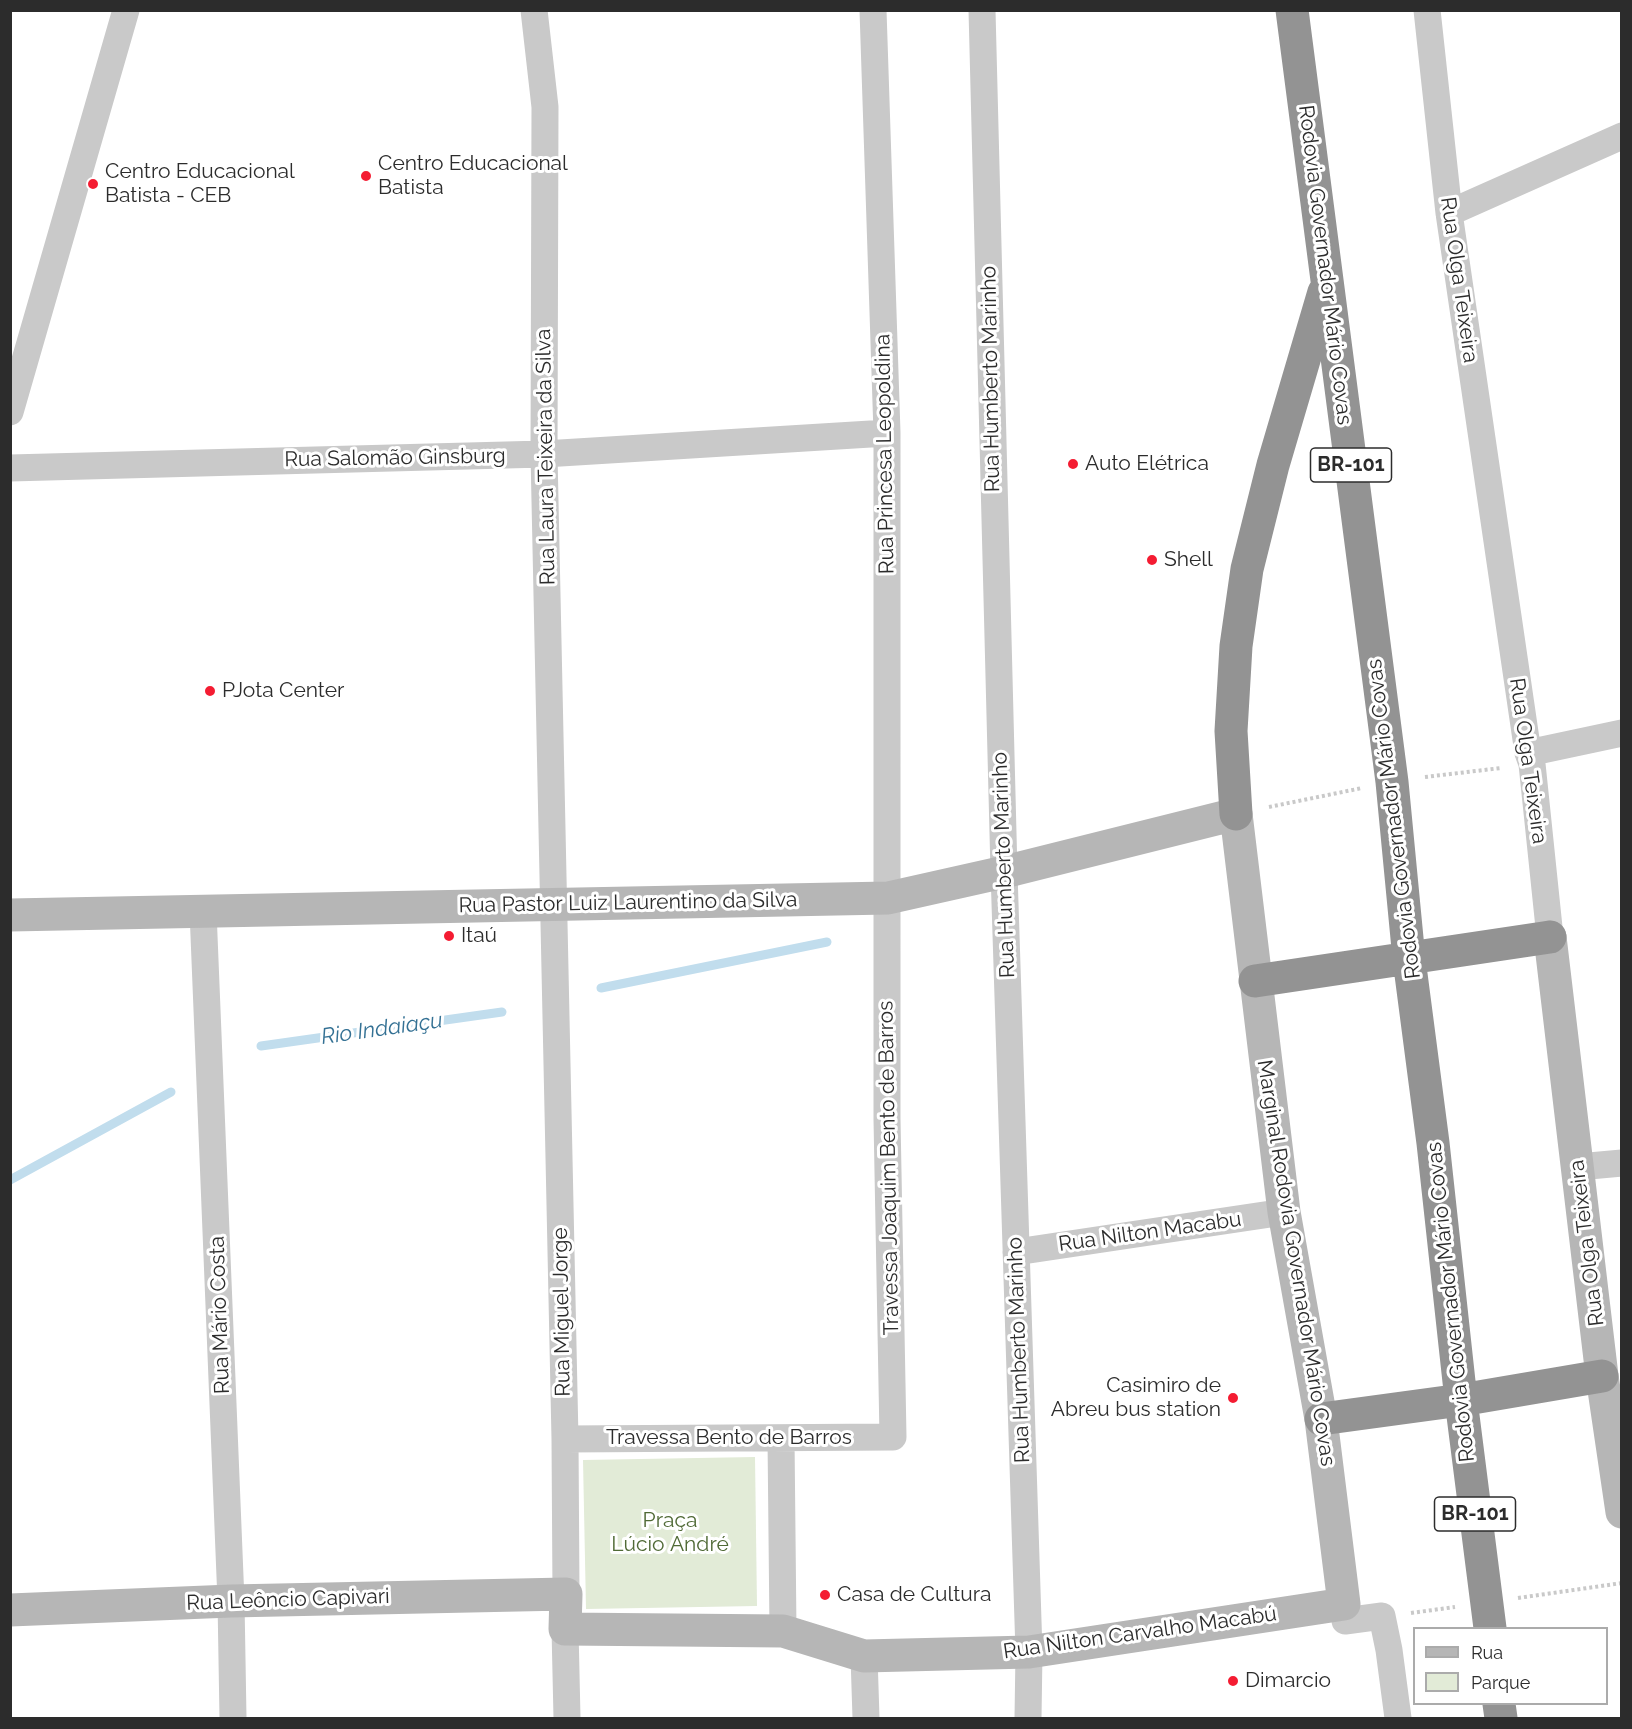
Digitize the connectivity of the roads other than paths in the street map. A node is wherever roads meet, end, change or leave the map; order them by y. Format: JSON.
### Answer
{"nodes":[{"id":1,"x":126,"y":10,"type":"edge"},
{"id":2,"x":534,"y":10,"type":"edge"},
{"id":3,"x":873,"y":10,"type":"edge"},
{"id":4,"x":982,"y":10,"type":"edge"},
{"id":5,"x":1292,"y":10,"type":"edge"},
{"id":6,"x":1427,"y":10,"type":"edge"},
{"id":7,"x":1622,"y":136,"type":"edge"},
{"id":8,"x":1449,"y":213,"type":"junction"},
{"id":9,"x":1328,"y":279,"type":"junction"},
{"id":10,"x":10,"y":412,"type":"edge"},
{"id":11,"x":887,"y":433,"type":"junction"},
{"id":12,"x":544,"y":454,"type":"junction"},
{"id":13,"x":10,"y":468,"type":"edge"},
{"id":14,"x":1622,"y":733,"type":"edge"},
{"id":15,"x":1528,"y":753,"type":"junction"},
{"id":16,"x":1236,"y":814,"type":"junction"},
{"id":17,"x":1004,"y":872,"type":"junction"},
{"id":18,"x":888,"y":898,"type":"junction"},
{"id":19,"x":555,"y":905,"type":"junction"},
{"id":20,"x":203,"y":911,"type":"junction"},
{"id":21,"x":10,"y":915,"type":"edge"},
{"id":22,"x":1550,"y":937,"type":"junction"},
{"id":23,"x":1409,"y":959,"type":"junction"},
{"id":24,"x":1255,"y":981,"type":"junction"},
{"id":25,"x":1622,"y":1163,"type":"edge"},
{"id":26,"x":1578,"y":1167,"type":"junction"},
{"id":27,"x":1284,"y":1212,"type":"junction"},
{"id":28,"x":1016,"y":1252,"type":"junction"},
{"id":29,"x":1602,"y":1376,"type":"junction"},
{"id":30,"x":1461,"y":1400,"type":"junction"},
{"id":31,"x":1321,"y":1419,"type":"junction"},
{"id":32,"x":893,"y":1437,"type":"joint"},
{"id":33,"x":781,"y":1438,"type":"junction"},
{"id":34,"x":565,"y":1439,"type":"junction"},
{"id":35,"x":1622,"y":1512,"type":"edge"},
{"id":36,"x":566,"y":1594,"type":"junction"},
{"id":37,"x":231,"y":1601,"type":"junction"},
{"id":38,"x":1344,"y":1604,"type":"junction"},
{"id":39,"x":10,"y":1610,"type":"edge"},
{"id":40,"x":1490,"y":1627,"type":"edge"},
{"id":41,"x":565,"y":1629,"type":"junction"},
{"id":42,"x":783,"y":1631,"type":"junction"},
{"id":43,"x":1029,"y":1652,"type":"junction"},
{"id":44,"x":864,"y":1656,"type":"junction"},
{"id":45,"x":233,"y":1719,"type":"edge"},
{"id":46,"x":567,"y":1719,"type":"edge"},
{"id":47,"x":866,"y":1719,"type":"edge"},
{"id":48,"x":1028,"y":1719,"type":"edge"},
{"id":49,"x":1398,"y":1719,"type":"edge"}],
"edges":[{"from":1,"to":10,"type":"street"},
{"from":2,"to":12,"type":"street","name":"Rua Laura Teixeira da Silva"},
{"from":3,"to":11,"type":"street","name":"Rua Princesa Leopoldina"},
{"from":4,"to":17,"type":"street","name":"Rua Humberto Marinho"},
{"from":5,"to":9,"type":"highway","name":"Rodovia Governador Mário Covas","number":"BR-101"},
{"from":6,"to":8,"type":"street","name":"Rua Olga Teixeira"},
{"from":7,"to":8,"type":"street"},
{"from":8,"to":15,"type":"street","name":"Rua Olga Teixeira"},
{"from":9,"to":16,"type":"highway"},
{"from":9,"to":23,"type":"highway","name":"Rodovia Governador Mário Covas","number":"BR-101"},
{"from":11,"to":12,"type":"street","name":"Rua Salomão Ginsburg"},
{"from":11,"to":18,"type":"street","name":"Rua Princesa Leopoldina"},
{"from":12,"to":13,"type":"street","name":"Rua Salomão Ginsburg"},
{"from":12,"to":19,"type":"street","name":"Rua Laura Teixeira da Silva"},
{"from":14,"to":15,"type":"street"},
{"from":15,"to":22,"type":"street","name":"Rua Olga Teixeira"},
{"from":16,"to":17,"type":"street","name":"Rua Pastor Luiz Laurentino da Silva"},
{"from":16,"to":24,"type":"street","name":"Marginal Rodovia Governador Mário Covas"},
{"from":17,"to":18,"type":"street","name":"Rua Pastor Luiz Laurentino da Silva"},
{"from":17,"to":28,"type":"street","name":"Rua Humberto Marinho"},
{"from":18,"to":19,"type":"street","name":"Rua Pastor Luiz Laurentino da Silva"},
{"from":18,"to":32,"type":"street","name":"Travessa Joaquim Bento de Barros"},
{"from":19,"to":20,"type":"street","name":"Rua Pastor Luiz Laurentino da Silva"},
{"from":19,"to":34,"type":"street","name":"Rua Miguel Jorge"},
{"from":20,"to":21,"type":"street","name":"Rua Pastor Luiz Laurentino da Silva"},
{"from":20,"to":37,"type":"street","name":"Rua Mário Costa"},
{"from":22,"to":23,"type":"highway"},
{"from":22,"to":26,"type":"street","name":"Rua Olga Teixeira"},
{"from":23,"to":24,"type":"highway"},
{"from":23,"to":30,"type":"highway","name":"Rodovia Governador Mário Covas","number":"BR-101"},
{"from":24,"to":27,"type":"street","name":"Marginal Rodovia Governador Mário Covas"},
{"from":25,"to":26,"type":"street"},
{"from":26,"to":29,"type":"street","name":"Rua Olga Teixeira"},
{"from":27,"to":28,"type":"street","name":"Rua Nilton Macabu"},
{"from":27,"to":31,"type":"street","name":"Marginal Rodovia Governador Mário Covas"},
{"from":28,"to":43,"type":"street","name":"Rua Humberto Marinho"},
{"from":29,"to":30,"type":"highway"},
{"from":29,"to":35,"type":"street","name":"Rua Olga Teixeira"},
{"from":30,"to":31,"type":"highway"},
{"from":30,"to":40,"type":"highway","name":"Rodovia Governador Mário Covas","number":"BR-101"},
{"from":31,"to":38,"type":"street","name":"Marginal Rodovia Governador Mário Covas"},
{"from":32,"to":33,"type":"street","name":"Travessa Bento de Barros"},
{"from":33,"to":34,"type":"street","name":"Travessa Bento de Barros"},
{"from":33,"to":42,"type":"street"},
{"from":34,"to":36,"type":"street","name":"Rua Miguel Jorge"},
{"from":36,"to":37,"type":"street","name":"Rua Leôncio Capivari"},
{"from":36,"to":41,"type":"street","name":"Rua Miguel Jorge"},
{"from":37,"to":39,"type":"street","name":"Rua Leôncio Capivari"},
{"from":37,"to":45,"type":"street","name":"Rua Mário Costa"},
{"from":38,"to":43,"type":"street","name":"Rua Nilton Carvalho Macabú"},
{"from":38,"to":49,"type":"street"},
{"from":41,"to":42,"type":"street"},
{"from":41,"to":46,"type":"street","name":"Rua Miguel Jorge"},
{"from":42,"to":44,"type":"street"},
{"from":43,"to":44,"type":"street","name":"Rua Nilton Carvalho Macabú"},
{"from":43,"to":48,"type":"street","name":"Rua Humberto Marinho"},
{"from":44,"to":47,"type":"street"}]}
